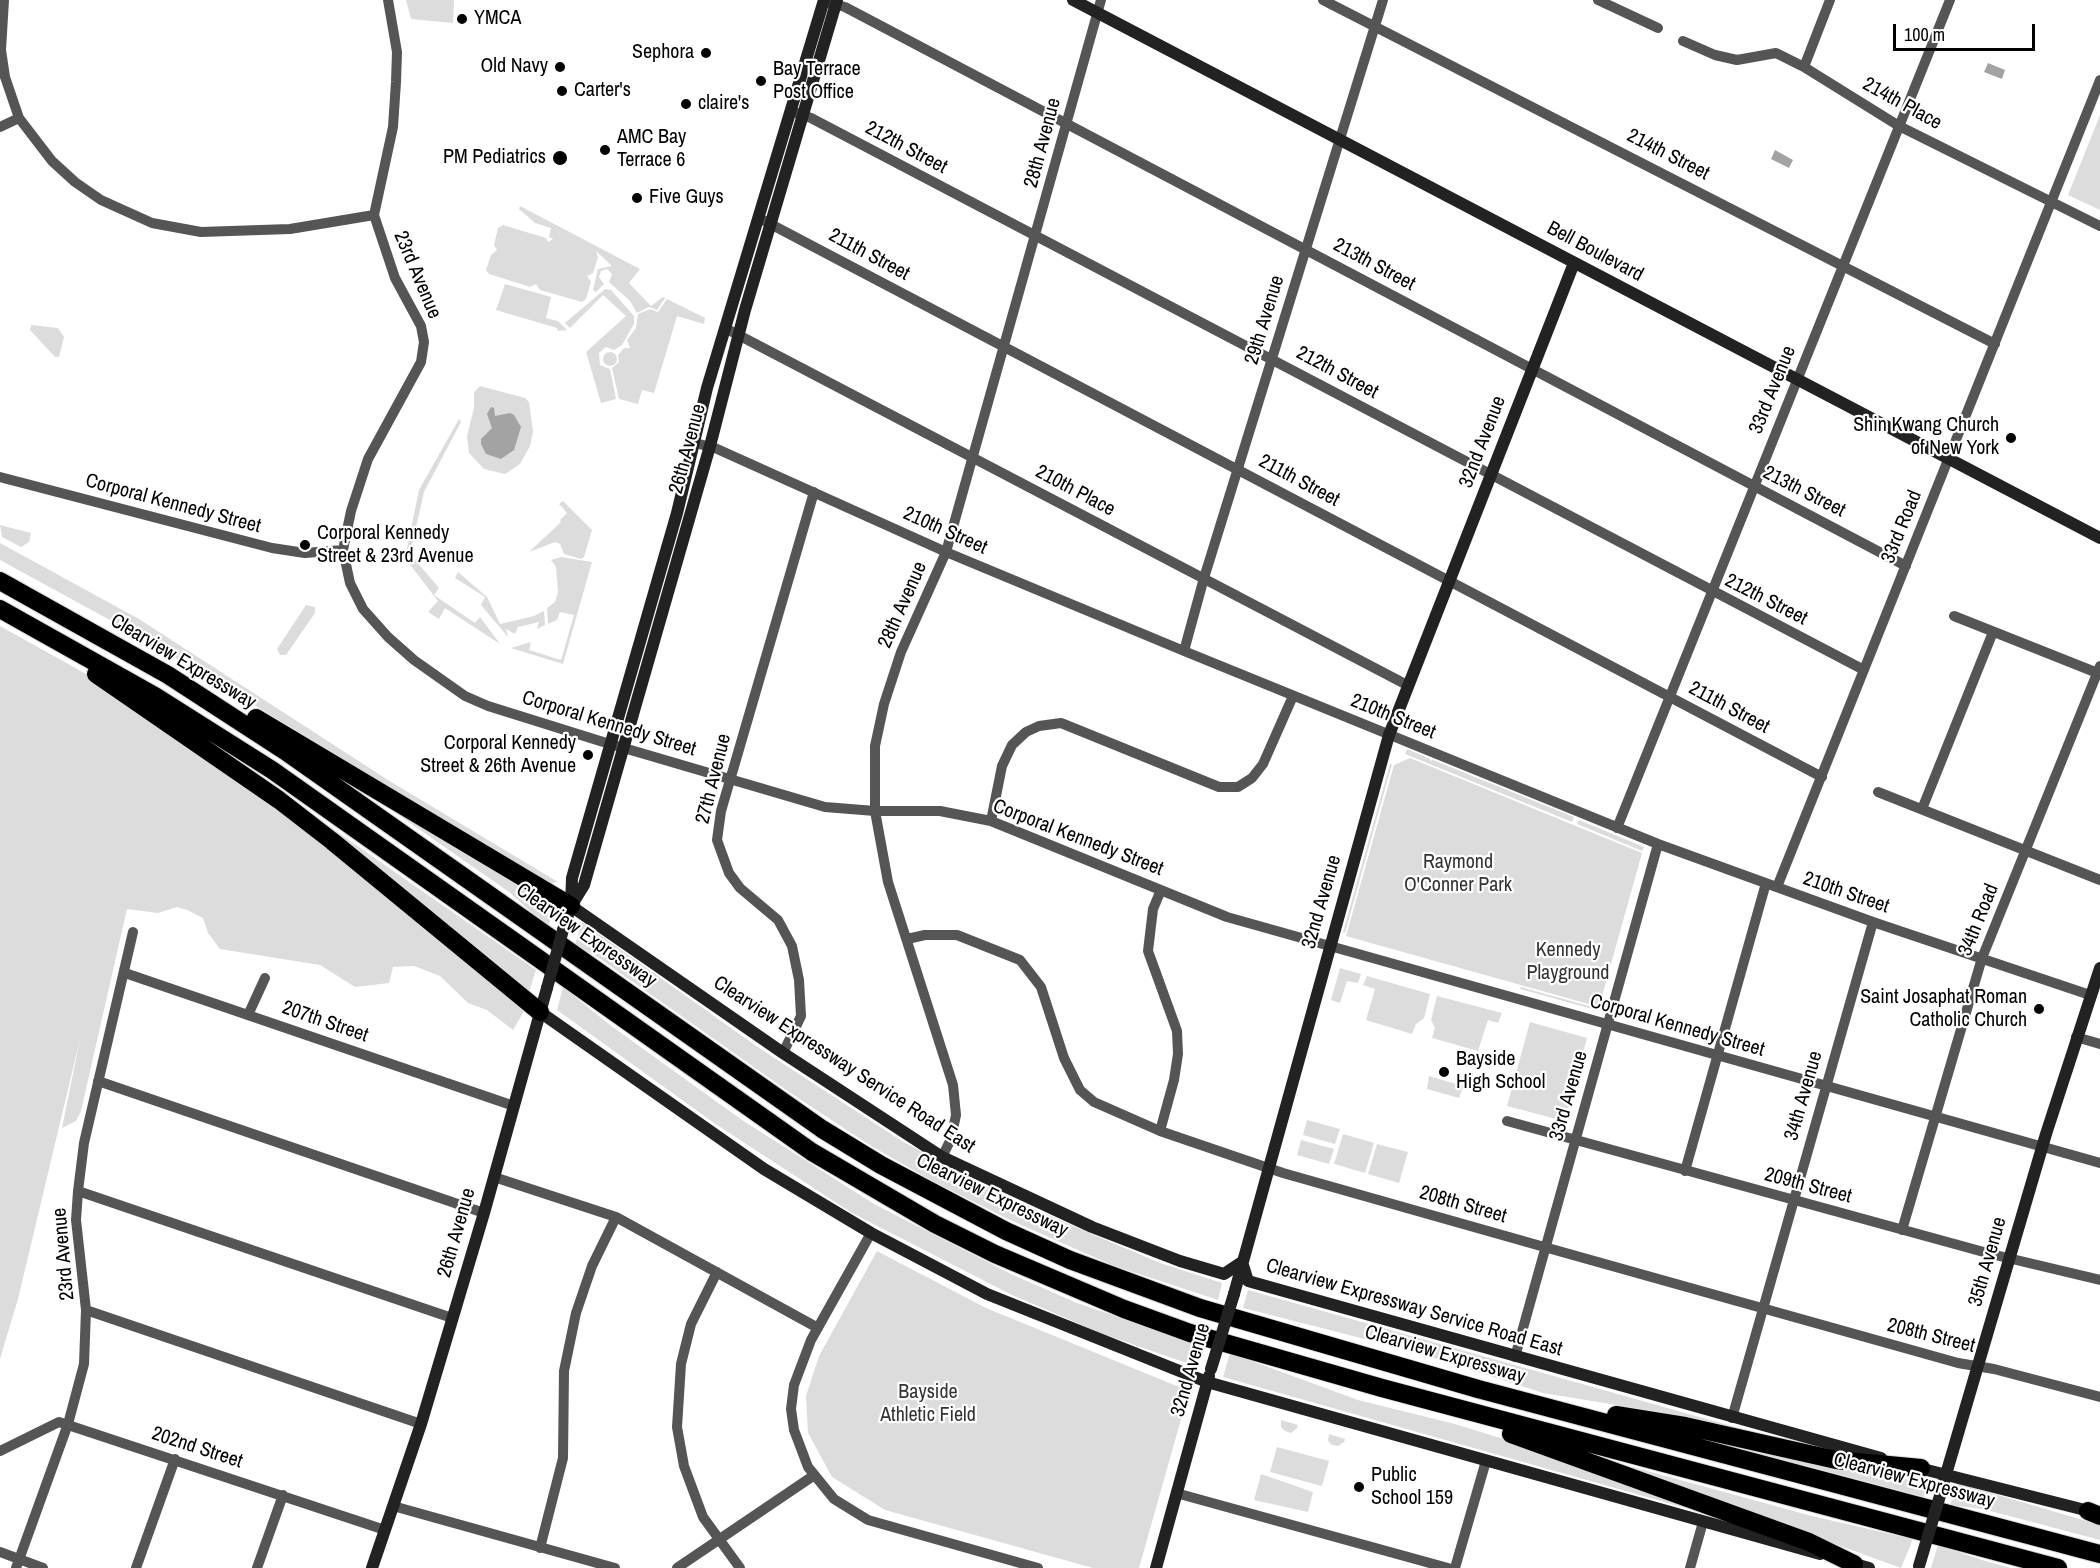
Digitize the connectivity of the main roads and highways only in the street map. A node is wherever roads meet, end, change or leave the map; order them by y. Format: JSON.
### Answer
{"nodes":[{"id":1,"x":0,"y":576,"type":"edge"},
{"id":2,"x":0,"y":581,"type":"edge"},
{"id":3,"x":0,"y":609,"type":"edge"},
{"id":4,"x":0,"y":614,"type":"edge"},
{"id":5,"x":571,"y":906,"type":"road end"},
{"id":6,"x":540,"y":1012,"type":"road end"},
{"id":7,"x":1382,"y":1388,"type":"junction"},
{"id":8,"x":1478,"y":1389,"type":"junction"},
{"id":9,"x":1921,"y":1468,"type":"road end"},
{"id":10,"x":2100,"y":1554,"type":"edge"},
{"id":11,"x":1862,"y":1566,"type":"edge"},
{"id":12,"x":2058,"y":1568,"type":"edge"}],
"edges":[{"from":1,"to":5,"type":"highway"},
{"from":2,"to":8,"type":"highway","name":"Clearview Expressway"},
{"from":3,"to":7,"type":"highway"},
{"from":4,"to":6,"type":"highway"},
{"from":7,"to":11,"type":"highway"},
{"from":7,"to":12,"type":"highway"},
{"from":8,"to":9,"type":"highway"},
{"from":8,"to":10,"type":"highway","name":"Clearview Expressway"}]}
